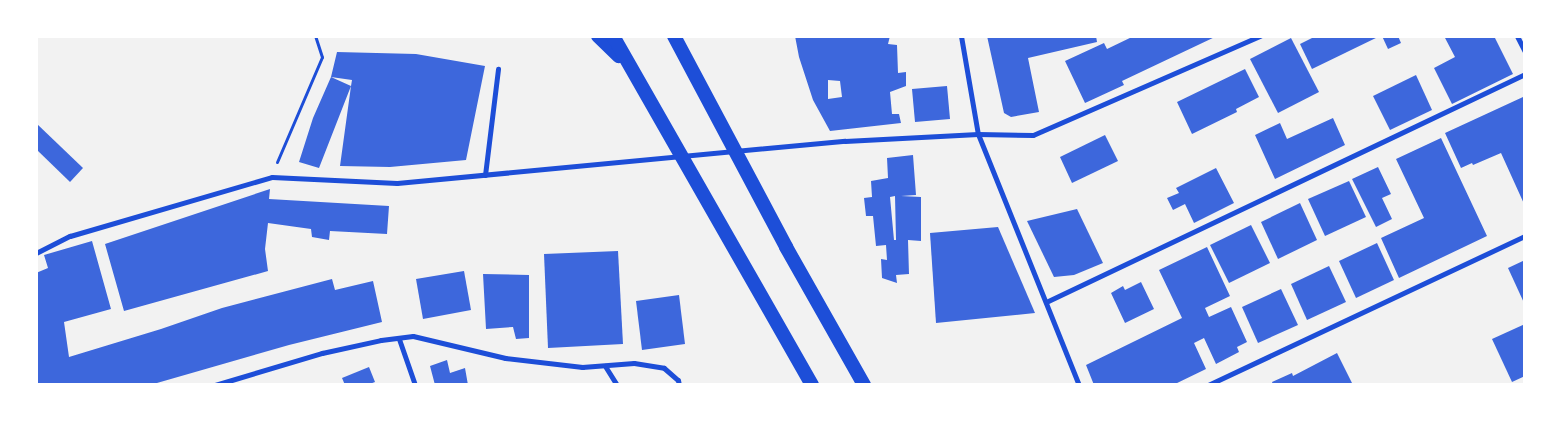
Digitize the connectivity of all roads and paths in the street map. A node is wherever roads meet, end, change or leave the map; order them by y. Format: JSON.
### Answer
{"nodes":[{"id":1,"x":315,"y":36,"type":"edge"},
{"id":2,"x":598,"y":36,"type":"edge"},
{"id":3,"x":613,"y":36,"type":"edge"},
{"id":4,"x":674,"y":36,"type":"edge"},
{"id":5,"x":961,"y":36,"type":"edge"},
{"id":6,"x":1260,"y":36,"type":"edge"},
{"id":7,"x":1517,"y":36,"type":"edge"},
{"id":8,"x":1525,"y":52,"type":"edge"},
{"id":9,"x":629,"y":64,"type":"junction"},
{"id":10,"x":498,"y":69,"type":"dead end"},
{"id":11,"x":1525,"y":74,"type":"edge"},
{"id":12,"x":978,"y":134,"type":"junction"},
{"id":13,"x":485,"y":175,"type":"junction"},
{"id":14,"x":272,"y":177,"type":"junction"},
{"id":15,"x":1525,"y":236,"type":"edge"},
{"id":16,"x":36,"y":254,"type":"edge"},
{"id":17,"x":1046,"y":302,"type":"junction"},
{"id":18,"x":399,"y":339,"type":"junction"},
{"id":19,"x":605,"y":366,"type":"junction"},
{"id":20,"x":215,"y":385,"type":"edge"},
{"id":21,"x":415,"y":385,"type":"edge"},
{"id":22,"x":618,"y":385,"type":"edge"},
{"id":23,"x":679,"y":385,"type":"edge"},
{"id":24,"x":812,"y":385,"type":"edge"},
{"id":25,"x":864,"y":385,"type":"edge"},
{"id":26,"x":1078,"y":385,"type":"edge"},
{"id":27,"x":1208,"y":385,"type":"edge"}],
"edges":[{"from":1,"to":14,"type":"path"},
{"from":2,"to":9,"type":"highway"},
{"from":3,"to":9,"type":"highway"},
{"from":4,"to":25,"type":"highway"},
{"from":5,"to":12,"type":"street"},
{"from":6,"to":12,"type":"street"},
{"from":7,"to":8,"type":"street"},
{"from":9,"to":24,"type":"highway"},
{"from":10,"to":13,"type":"street"},
{"from":11,"to":17,"type":"street"},
{"from":12,"to":13,"type":"street"},
{"from":12,"to":17,"type":"street"},
{"from":13,"to":14,"type":"street"},
{"from":14,"to":16,"type":"street"},
{"from":15,"to":27,"type":"street"},
{"from":17,"to":26,"type":"street"},
{"from":18,"to":19,"type":"street"},
{"from":18,"to":20,"type":"street"},
{"from":18,"to":21,"type":"street"},
{"from":19,"to":22,"type":"street"},
{"from":19,"to":23,"type":"street"}]}
